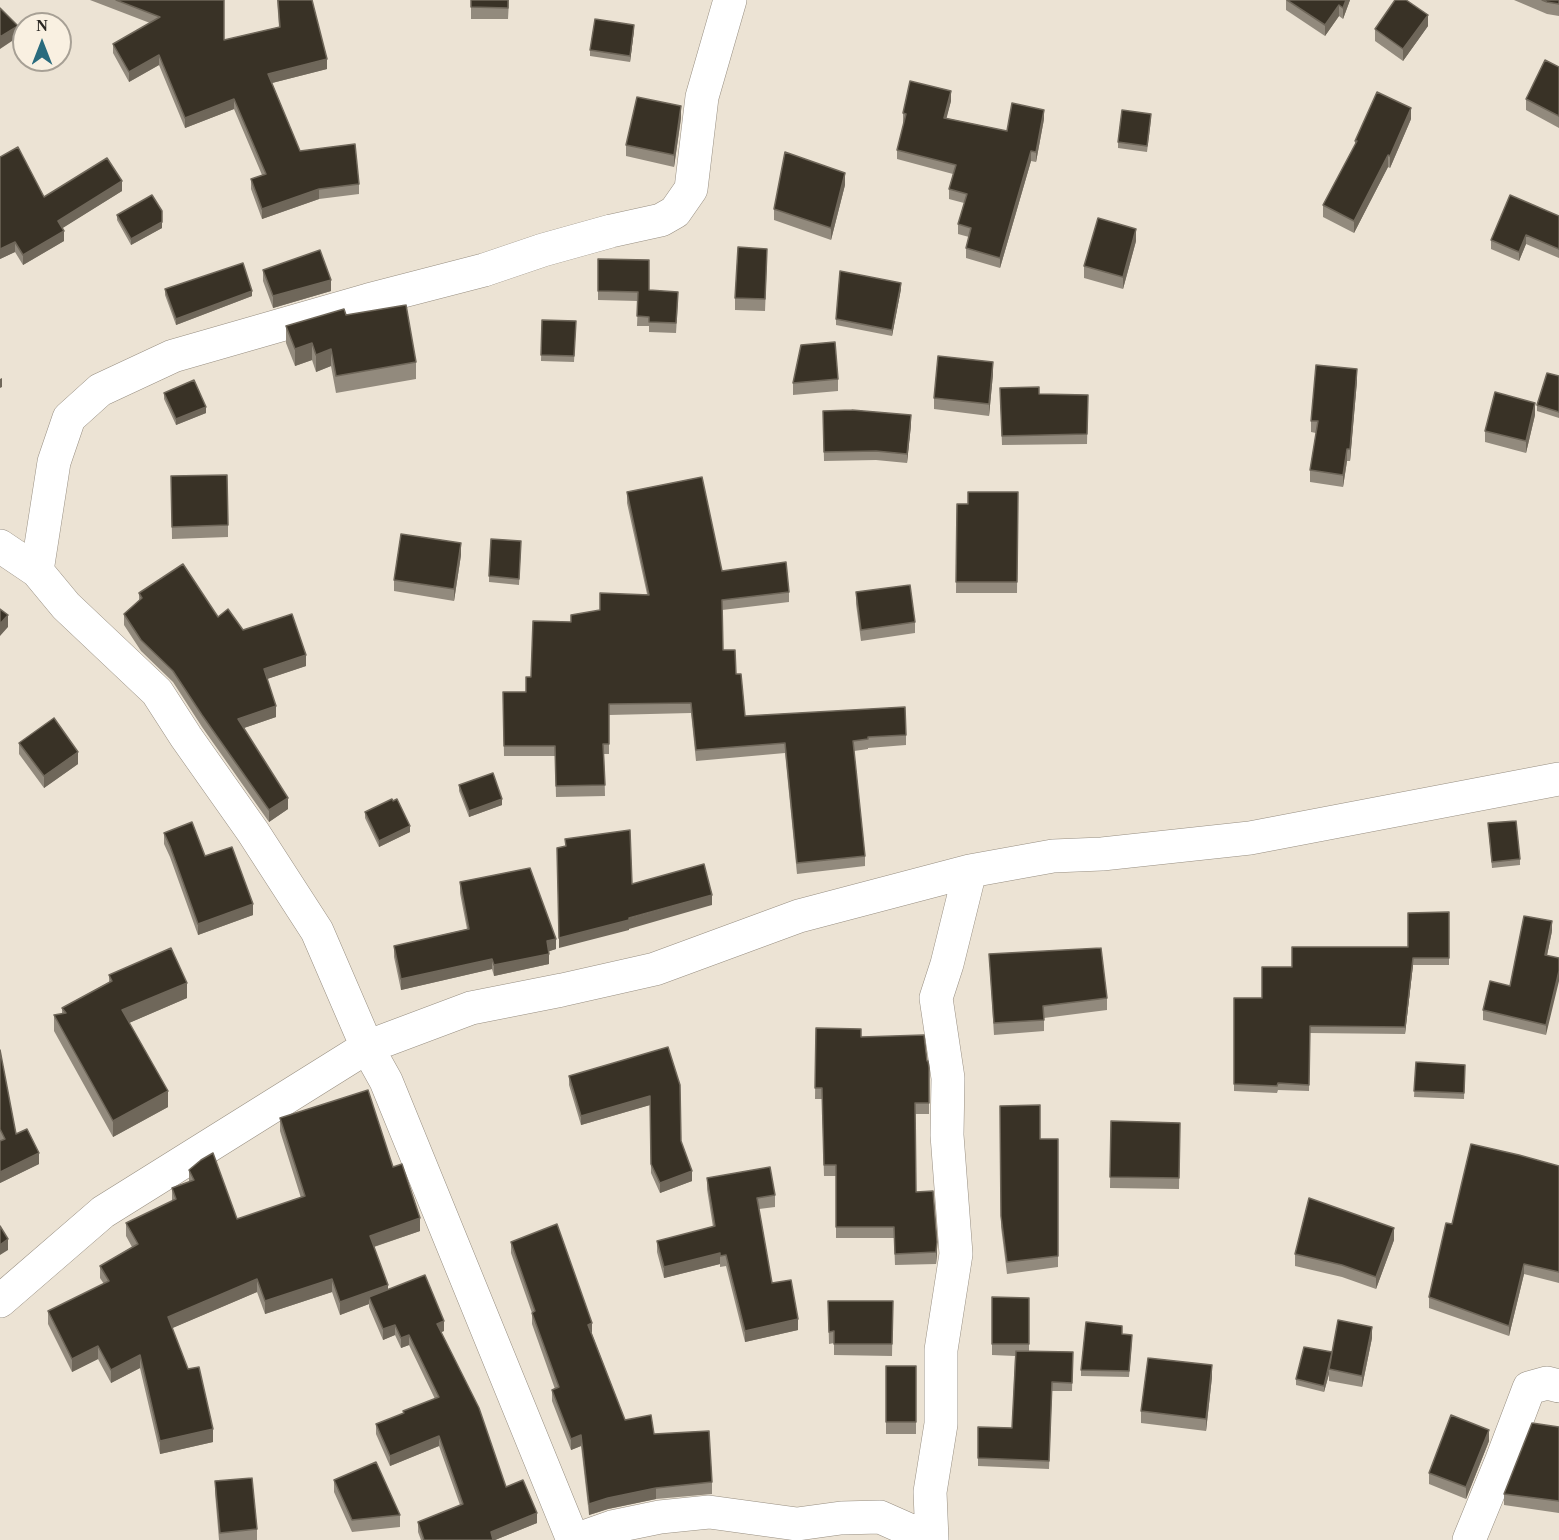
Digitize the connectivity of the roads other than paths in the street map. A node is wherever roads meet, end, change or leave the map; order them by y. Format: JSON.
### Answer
{"nodes":[{"id":1,"x":730,"y":0,"type":"edge"},
{"id":2,"x":0,"y":546,"type":"edge"},
{"id":3,"x":37,"y":571,"type":"junction"},
{"id":4,"x":1559,"y":779,"type":"edge"},
{"id":5,"x":970,"y":871,"type":"junction"},
{"id":6,"x":367,"y":1047,"type":"junction"},
{"id":7,"x":0,"y":1300,"type":"edge"},
{"id":8,"x":1559,"y":1386,"type":"edge"},
{"id":9,"x":574,"y":1540,"type":"edge"},
{"id":10,"x":932,"y":1540,"type":"edge"},
{"id":11,"x":1468,"y":1540,"type":"edge"}],
"edges":[{"from":1,"to":3,"type":"street"},
{"from":2,"to":3,"type":"street"},
{"from":3,"to":6,"type":"street"},
{"from":4,"to":5,"type":"street"},
{"from":5,"to":6,"type":"street"},
{"from":5,"to":10,"type":"street"},
{"from":6,"to":7,"type":"street"},
{"from":6,"to":9,"type":"street"},
{"from":8,"to":11,"type":"street"},
{"from":9,"to":10,"type":"street"}]}
